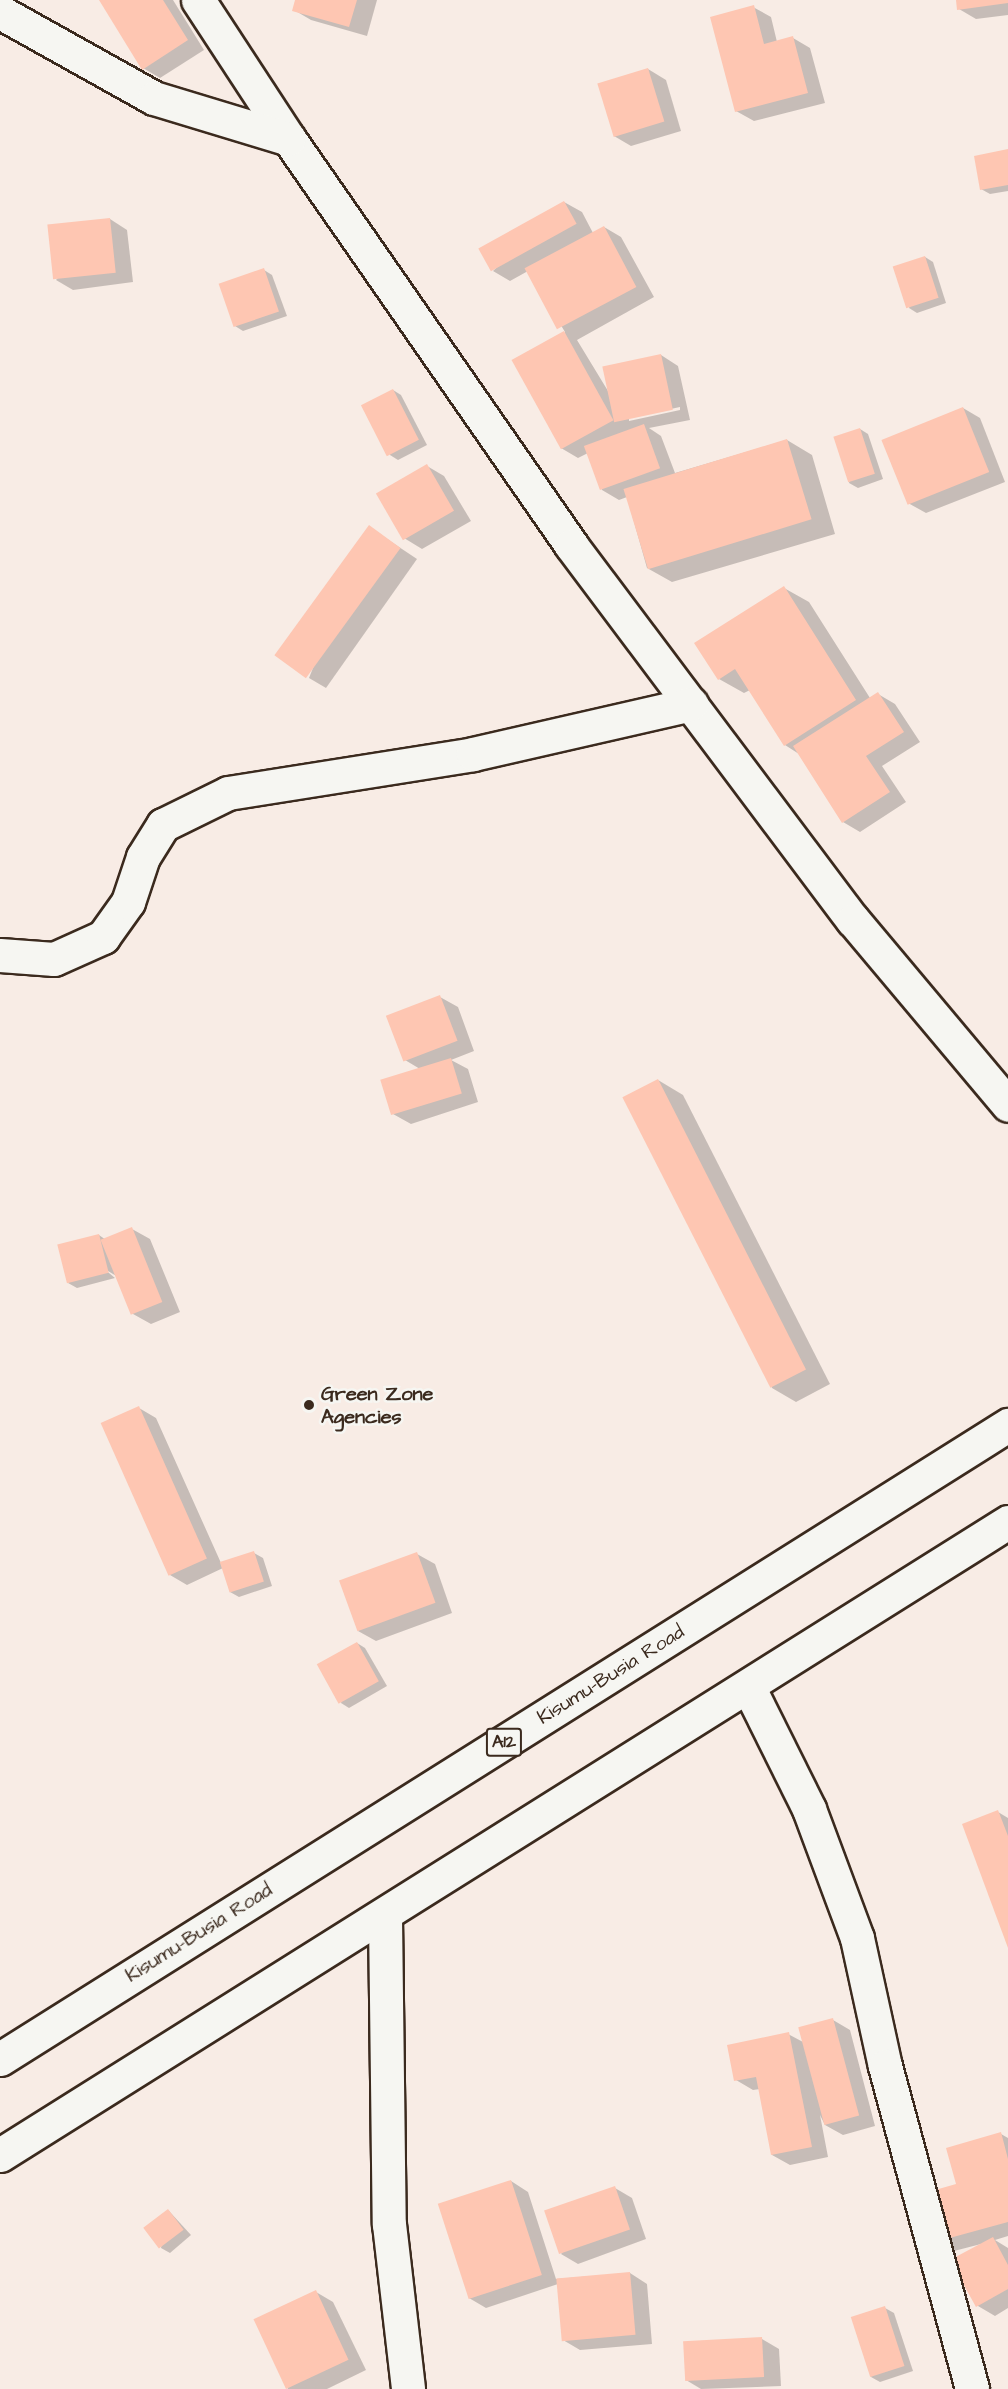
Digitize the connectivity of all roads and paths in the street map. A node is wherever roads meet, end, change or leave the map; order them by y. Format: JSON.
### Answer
{"nodes":[{"id":1,"x":198,"y":0,"type":"edge"},
{"id":2,"x":0,"y":12,"type":"edge"},
{"id":3,"x":289,"y":139,"type":"junction"},
{"id":4,"x":691,"y":704,"type":"junction"},
{"id":5,"x":0,"y":955,"type":"edge"},
{"id":6,"x":1008,"y":1105,"type":"edge"},
{"id":7,"x":1008,"y":1425,"type":"edge"},
{"id":8,"x":1008,"y":1522,"type":"edge"},
{"id":9,"x":749,"y":1688,"type":"junction"},
{"id":10,"x":385,"y":1917,"type":"junction"},
{"id":11,"x":0,"y":2059,"type":"edge"},
{"id":12,"x":0,"y":2155,"type":"edge"},
{"id":13,"x":408,"y":2389,"type":"edge"},
{"id":14,"x":972,"y":2389,"type":"edge"}],
"edges":[{"from":1,"to":3,"type":"main road"},
{"from":2,"to":3,"type":"main road"},
{"from":3,"to":4,"type":"main road"},
{"from":4,"to":5,"type":"main road"},
{"from":4,"to":6,"type":"main road"},
{"from":7,"to":11,"type":"main road","name":"Kisumu-Busia Road","number":"A12"},
{"from":8,"to":9,"type":"main road"},
{"from":9,"to":10,"type":"main road"},
{"from":9,"to":14,"type":"main road"},
{"from":10,"to":12,"type":"main road"},
{"from":10,"to":13,"type":"main road"}]}
